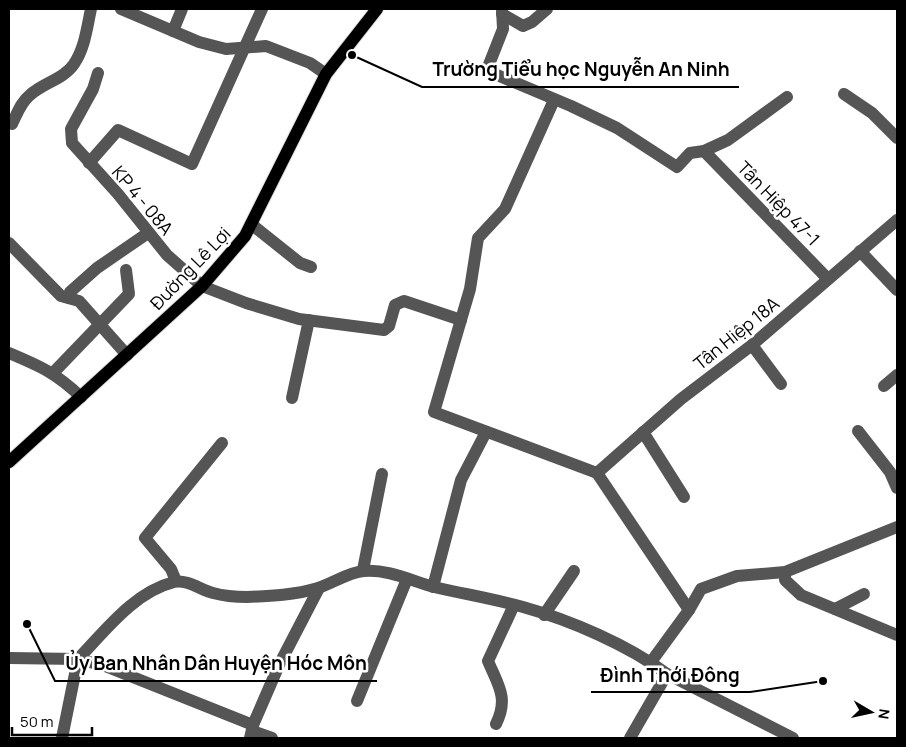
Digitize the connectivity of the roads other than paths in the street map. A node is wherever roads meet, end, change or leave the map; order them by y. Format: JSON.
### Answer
{"nodes":[{"id":1,"x":91,"y":9,"type":"edge"},
{"id":2,"x":121,"y":9,"type":"edge"},
{"id":3,"x":182,"y":9,"type":"edge"},
{"id":4,"x":262,"y":9,"type":"edge"},
{"id":5,"x":378,"y":9,"type":"edge"},
{"id":6,"x":547,"y":9,"type":"edge"},
{"id":7,"x":502,"y":12,"type":"edge"},
{"id":8,"x":173,"y":31,"type":"junction"},
{"id":9,"x":244,"y":48,"type":"junction"},
{"id":10,"x":98,"y":72,"type":"dead end"},
{"id":11,"x":326,"y":74,"type":"junction"},
{"id":12,"x":844,"y":94,"type":"dead end"},
{"id":13,"x":787,"y":97,"type":"dead end"},
{"id":14,"x":554,"y":100,"type":"junction"},
{"id":15,"x":12,"y":124,"type":"dead end"},
{"id":16,"x":897,"y":138,"type":"edge"},
{"id":17,"x":704,"y":151,"type":"junction"},
{"id":18,"x":89,"y":163,"type":"junction"},
{"id":19,"x":897,"y":220,"type":"edge"},
{"id":20,"x":251,"y":224,"type":"junction"},
{"id":21,"x":148,"y":233,"type":"junction"},
{"id":22,"x":9,"y":243,"type":"edge"},
{"id":23,"x":860,"y":251,"type":"junction"},
{"id":24,"x":312,"y":267,"type":"dead end"},
{"id":25,"x":126,"y":270,"type":"dead end"},
{"id":26,"x":828,"y":279,"type":"junction"},
{"id":27,"x":202,"y":286,"type":"junction"},
{"id":28,"x":897,"y":290,"type":"edge"},
{"id":29,"x":69,"y":298,"type":"junction"},
{"id":30,"x":309,"y":320,"type":"junction"},
{"id":31,"x":461,"y":320,"type":"junction"},
{"id":32,"x":100,"y":324,"type":"junction"},
{"id":33,"x":752,"y":345,"type":"junction"},
{"id":34,"x":9,"y":353,"type":"edge"},
{"id":35,"x":127,"y":355,"type":"junction"},
{"id":36,"x":53,"y":373,"type":"junction"},
{"id":37,"x":897,"y":375,"type":"edge"},
{"id":38,"x":781,"y":384,"type":"dead end"},
{"id":39,"x":884,"y":386,"type":"dead end"},
{"id":40,"x":81,"y":397,"type":"junction"},
{"id":41,"x":292,"y":398,"type":"dead end"},
{"id":42,"x":858,"y":431,"type":"dead end"},
{"id":43,"x":486,"y":432,"type":"junction"},
{"id":44,"x":643,"y":432,"type":"junction"},
{"id":45,"x":222,"y":443,"type":"dead end"},
{"id":46,"x":9,"y":462,"type":"edge"},
{"id":47,"x":597,"y":472,"type":"junction"},
{"id":48,"x":382,"y":474,"type":"dead end"},
{"id":49,"x":897,"y":488,"type":"edge"},
{"id":50,"x":684,"y":497,"type":"dead end"},
{"id":51,"x":897,"y":527,"type":"edge"},
{"id":52,"x":363,"y":570,"type":"junction"},
{"id":53,"x":574,"y":572,"type":"dead end"},
{"id":54,"x":784,"y":572,"type":"junction"},
{"id":55,"x":407,"y":579,"type":"junction"},
{"id":56,"x":176,"y":582,"type":"junction"},
{"id":57,"x":433,"y":587,"type":"junction"},
{"id":58,"x":319,"y":588,"type":"junction"},
{"id":59,"x":864,"y":594,"type":"dead end"},
{"id":60,"x":514,"y":605,"type":"junction"},
{"id":61,"x":835,"y":609,"type":"junction"},
{"id":62,"x":689,"y":610,"type":"junction"},
{"id":63,"x":544,"y":615,"type":"junction"},
{"id":64,"x":897,"y":635,"type":"edge"},
{"id":65,"x":9,"y":658,"type":"edge"},
{"id":66,"x":78,"y":660,"type":"junction"},
{"id":67,"x":651,"y":662,"type":"junction"},
{"id":68,"x":667,"y":674,"type":"junction"},
{"id":69,"x":357,"y":700,"type":"dead end"},
{"id":70,"x":496,"y":724,"type":"dead end"},
{"id":71,"x":252,"y":731,"type":"edge"},
{"id":72,"x":62,"y":738,"type":"edge"},
{"id":73,"x":272,"y":738,"type":"edge"},
{"id":74,"x":630,"y":738,"type":"edge"},
{"id":75,"x":793,"y":738,"type":"edge"}],
"edges":[{"from":1,"to":15,"type":"street"},
{"from":2,"to":8,"type":"street"},
{"from":3,"to":8,"type":"street"},
{"from":4,"to":9,"type":"street"},
{"from":5,"to":11,"type":"main road","name":"Đường Lê Lợi"},
{"from":6,"to":7,"type":"street"},
{"from":7,"to":14,"type":"street"},
{"from":8,"to":9,"type":"street"},
{"from":9,"to":11,"type":"street"},
{"from":9,"to":18,"type":"street"},
{"from":10,"to":18,"type":"street","name":"KP 4 - 08A"},
{"from":11,"to":20,"type":"main road","name":"Đường Lê Lợi"},
{"from":12,"to":16,"type":"street"},
{"from":13,"to":17,"type":"street"},
{"from":14,"to":17,"type":"street"},
{"from":14,"to":31,"type":"street"},
{"from":17,"to":26,"type":"street","name":"Tân Hiệp 47-1"},
{"from":18,"to":21,"type":"street","name":"KP 4 - 08A"},
{"from":19,"to":23,"type":"street","name":"Tân Hiệp 18A"},
{"from":20,"to":24,"type":"street"},
{"from":20,"to":27,"type":"main road","name":"Đường Lê Lợi"},
{"from":21,"to":27,"type":"street","name":"KP 4 - 08A"},
{"from":21,"to":29,"type":"street"},
{"from":22,"to":29,"type":"street"},
{"from":23,"to":26,"type":"street","name":"Tân Hiệp 18A"},
{"from":23,"to":28,"type":"street"},
{"from":25,"to":32,"type":"street"},
{"from":26,"to":33,"type":"street","name":"Tân Hiệp 18A"},
{"from":27,"to":30,"type":"street"},
{"from":27,"to":35,"type":"main road","name":"Đường Lê Lợi"},
{"from":29,"to":32,"type":"street"},
{"from":30,"to":31,"type":"street"},
{"from":30,"to":41,"type":"street"},
{"from":31,"to":43,"type":"street"},
{"from":32,"to":35,"type":"street"},
{"from":32,"to":36,"type":"street"},
{"from":33,"to":38,"type":"street"},
{"from":33,"to":44,"type":"street","name":"Tân Hiệp 18A"},
{"from":34,"to":36,"type":"street"},
{"from":35,"to":40,"type":"main road","name":"Đường Lê Lợi"},
{"from":36,"to":40,"type":"street"},
{"from":37,"to":39,"type":"street"},
{"from":40,"to":46,"type":"main road","name":"Đường Lê Lợi"},
{"from":42,"to":49,"type":"street"},
{"from":43,"to":47,"type":"street"},
{"from":43,"to":57,"type":"street"},
{"from":44,"to":47,"type":"street","name":"Tân Hiệp 18A"},
{"from":44,"to":50,"type":"street"},
{"from":45,"to":56,"type":"street"},
{"from":47,"to":62,"type":"street"},
{"from":48,"to":52,"type":"street"},
{"from":51,"to":54,"type":"street"},
{"from":52,"to":55,"type":"street"},
{"from":52,"to":58,"type":"street"},
{"from":53,"to":63,"type":"street"},
{"from":54,"to":61,"type":"street"},
{"from":54,"to":62,"type":"street"},
{"from":55,"to":57,"type":"street"},
{"from":55,"to":69,"type":"street"},
{"from":56,"to":58,"type":"street"},
{"from":56,"to":66,"type":"street"},
{"from":57,"to":60,"type":"street"},
{"from":58,"to":71,"type":"street"},
{"from":59,"to":61,"type":"street"},
{"from":60,"to":63,"type":"street"},
{"from":60,"to":70,"type":"street"},
{"from":61,"to":64,"type":"street"},
{"from":62,"to":67,"type":"street"},
{"from":63,"to":67,"type":"street"},
{"from":65,"to":66,"type":"street"},
{"from":66,"to":71,"type":"street"},
{"from":66,"to":72,"type":"street"},
{"from":67,"to":68,"type":"street"},
{"from":68,"to":74,"type":"street"},
{"from":68,"to":75,"type":"street"},
{"from":71,"to":73,"type":"street"}]}
